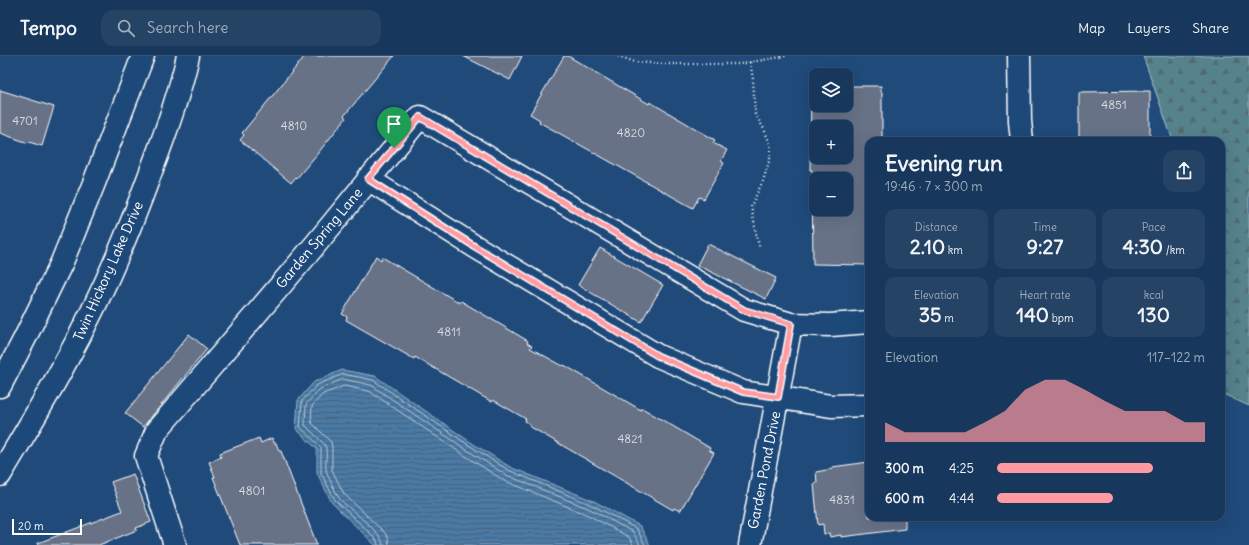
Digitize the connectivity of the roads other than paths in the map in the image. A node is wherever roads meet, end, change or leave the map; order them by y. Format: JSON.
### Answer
{"nodes":[{"id":1,"x":143,"y":56,"type":"edge"},
{"id":2,"x":188,"y":56,"type":"edge"},
{"id":3,"x":1019,"y":56,"type":"edge"},
{"id":4,"x":1022,"y":137,"type":"edge"},
{"id":5,"x":368,"y":179,"type":"junction"},
{"id":6,"x":865,"y":322,"type":"edge"},
{"id":7,"x":791,"y":324,"type":"junction"},
{"id":8,"x":0,"y":386,"type":"edge"},
{"id":9,"x":778,"y":397,"type":"junction"},
{"id":10,"x":865,"y":405,"type":"edge"},
{"id":11,"x":0,"y":475,"type":"edge"},
{"id":12,"x":171,"y":544,"type":"edge"},
{"id":13,"x":750,"y":545,"type":"edge"}],
"edges":[{"from":1,"to":8,"type":"street"},
{"from":2,"to":11,"type":"street","name":"Twin Hickory Lake Drive"},
{"from":3,"to":4,"type":"street"},
{"from":5,"to":7,"type":"street","name":"Garden Spring Lane"},
{"from":5,"to":9,"type":"street"},
{"from":5,"to":12,"type":"street","name":"Garden Spring Lane"},
{"from":6,"to":7,"type":"street","name":"Garden Spring Lane"},
{"from":7,"to":9,"type":"street","name":"Garden Pond Drive"},
{"from":9,"to":10,"type":"street"},
{"from":9,"to":13,"type":"street","name":"Garden Pond Drive"}]}
